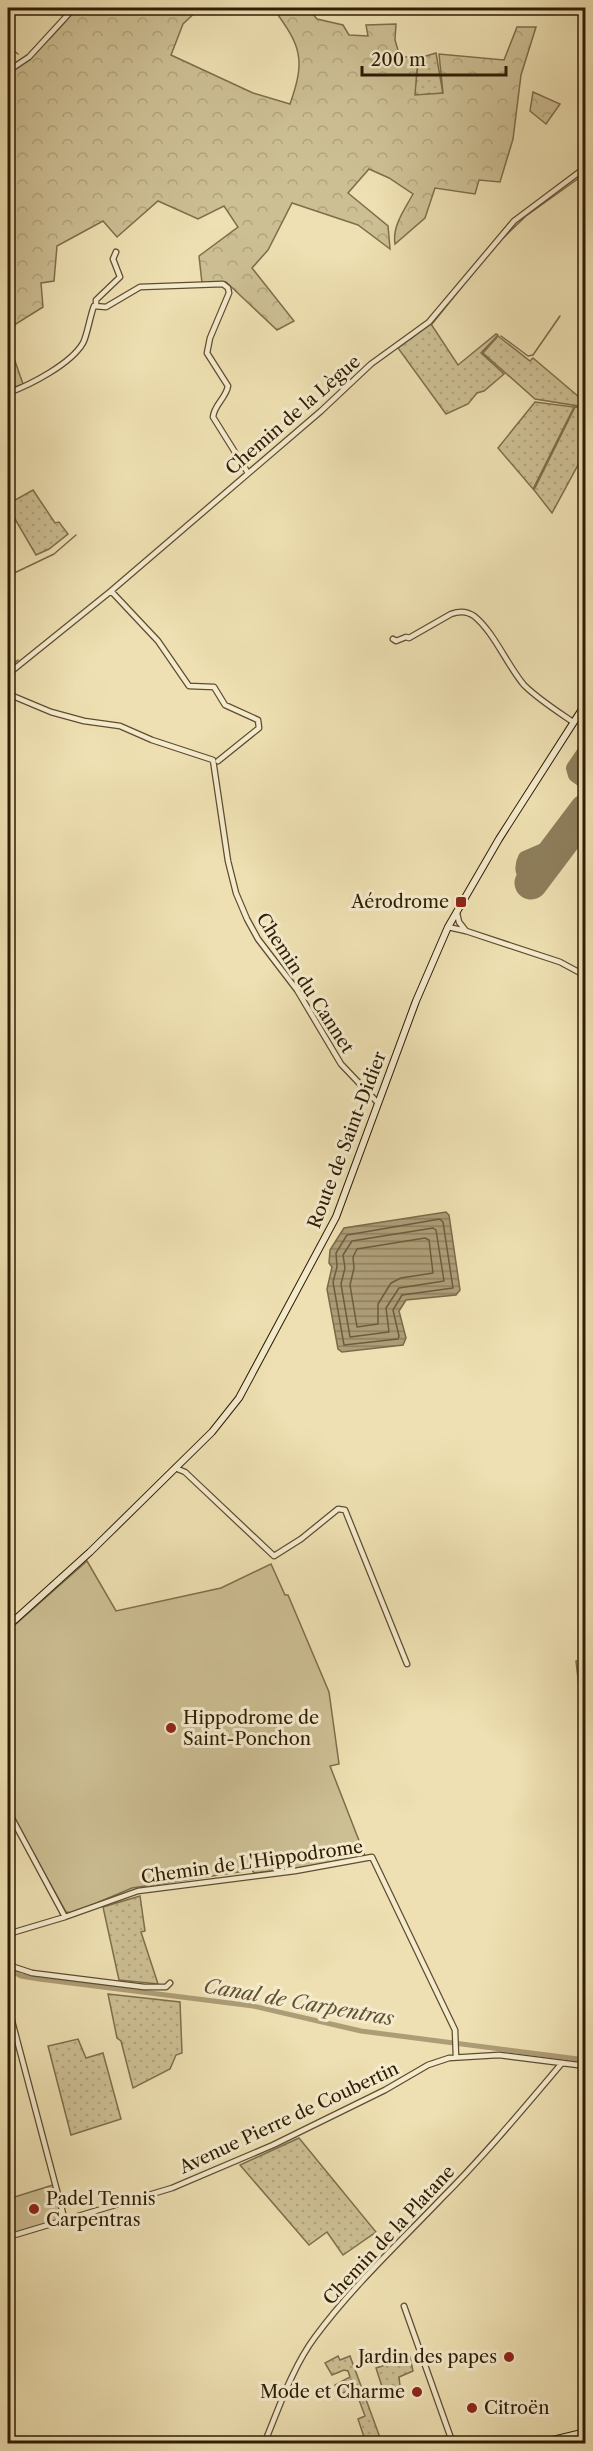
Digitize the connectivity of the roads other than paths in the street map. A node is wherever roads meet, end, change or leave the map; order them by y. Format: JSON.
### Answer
{"nodes":[{"id":1,"x":74,"y":8,"type":"edge"},
{"id":2,"x":8,"y":71,"type":"edge"},
{"id":3,"x":585,"y":167,"type":"edge"},
{"id":4,"x":116,"y":252,"type":"dead end"},
{"id":5,"x":96,"y":306,"type":"junction"},
{"id":6,"x":8,"y":393,"type":"edge"},
{"id":7,"x":248,"y":473,"type":"junction"},
{"id":8,"x":111,"y":591,"type":"junction"},
{"id":9,"x":393,"y":639,"type":"dead end"},
{"id":10,"x":8,"y":674,"type":"edge"},
{"id":11,"x":8,"y":694,"type":"edge"},
{"id":12,"x":585,"y":703,"type":"edge"},
{"id":13,"x":573,"y":722,"type":"junction"},
{"id":14,"x":218,"y":761,"type":"dead end"},
{"id":15,"x":457,"y":911,"type":"junction"},
{"id":16,"x":449,"y":926,"type":"junction"},
{"id":17,"x":464,"y":929,"type":"junction"},
{"id":18,"x":585,"y":976,"type":"edge"},
{"id":19,"x":378,"y":1103,"type":"junction"},
{"id":20,"x":175,"y":1468,"type":"junction"},
{"id":21,"x":8,"y":1626,"type":"edge"},
{"id":22,"x":407,"y":1664,"type":"dead end"},
{"id":23,"x":8,"y":1811,"type":"edge"},
{"id":24,"x":65,"y":1917,"type":"junction"},
{"id":25,"x":8,"y":1934,"type":"edge"},
{"id":26,"x":8,"y":1965,"type":"edge"},
{"id":27,"x":170,"y":1983,"type":"dead end"},
{"id":28,"x":8,"y":2006,"type":"edge"},
{"id":29,"x":456,"y":2057,"type":"junction"},
{"id":30,"x":562,"y":2062,"type":"junction"},
{"id":31,"x":585,"y":2066,"type":"edge"},
{"id":32,"x":65,"y":2221,"type":"junction"},
{"id":33,"x":8,"y":2237,"type":"edge"},
{"id":34,"x":404,"y":2307,"type":"dead end"},
{"id":35,"x":585,"y":2432,"type":"edge"},
{"id":36,"x":264,"y":2444,"type":"edge"},
{"id":37,"x":453,"y":2444,"type":"edge"},
{"id":38,"x":536,"y":2444,"type":"edge"}],
"edges":[{"from":1,"to":2,"type":"street"},
{"from":3,"to":7,"type":"street","name":"Chemin de la Lègue"},
{"from":4,"to":5,"type":"street"},
{"from":5,"to":6,"type":"street"},
{"from":5,"to":7,"type":"street"},
{"from":7,"to":8,"type":"street","name":"Chemin de la Lègue"},
{"from":8,"to":10,"type":"street","name":"Chemin de la Lègue"},
{"from":8,"to":14,"type":"street"},
{"from":9,"to":13,"type":"street"},
{"from":11,"to":19,"type":"street","name":"Chemin du Cannet"},
{"from":12,"to":13,"type":"main road","name":"Route de Saint-Didier"},
{"from":13,"to":15,"type":"main road","name":"Route de Saint-Didier"},
{"from":15,"to":16,"type":"main road","name":"Route de Saint-Didier"},
{"from":15,"to":17,"type":"street"},
{"from":16,"to":17,"type":"street"},
{"from":16,"to":19,"type":"main road","name":"Route de Saint-Didier"},
{"from":17,"to":18,"type":"street"},
{"from":19,"to":20,"type":"main road","name":"Route de Saint-Didier"},
{"from":20,"to":21,"type":"main road","name":"Route de Saint-Didier"},
{"from":20,"to":22,"type":"street"},
{"from":23,"to":24,"type":"street"},
{"from":24,"to":25,"type":"street"},
{"from":24,"to":29,"type":"street","name":"Chemin de L'Hippodrome"},
{"from":26,"to":27,"type":"street"},
{"from":28,"to":32,"type":"street"},
{"from":29,"to":30,"type":"street","name":"Avenue Pierre de Coubertin"},
{"from":29,"to":32,"type":"street","name":"Avenue Pierre de Coubertin"},
{"from":30,"to":31,"type":"street","name":"Avenue Pierre de Coubertin"},
{"from":30,"to":36,"type":"street","name":"Chemin de la Platane"},
{"from":32,"to":33,"type":"street","name":"Avenue Pierre de Coubertin"},
{"from":34,"to":37,"type":"street"},
{"from":35,"to":38,"type":"main road"}]}
